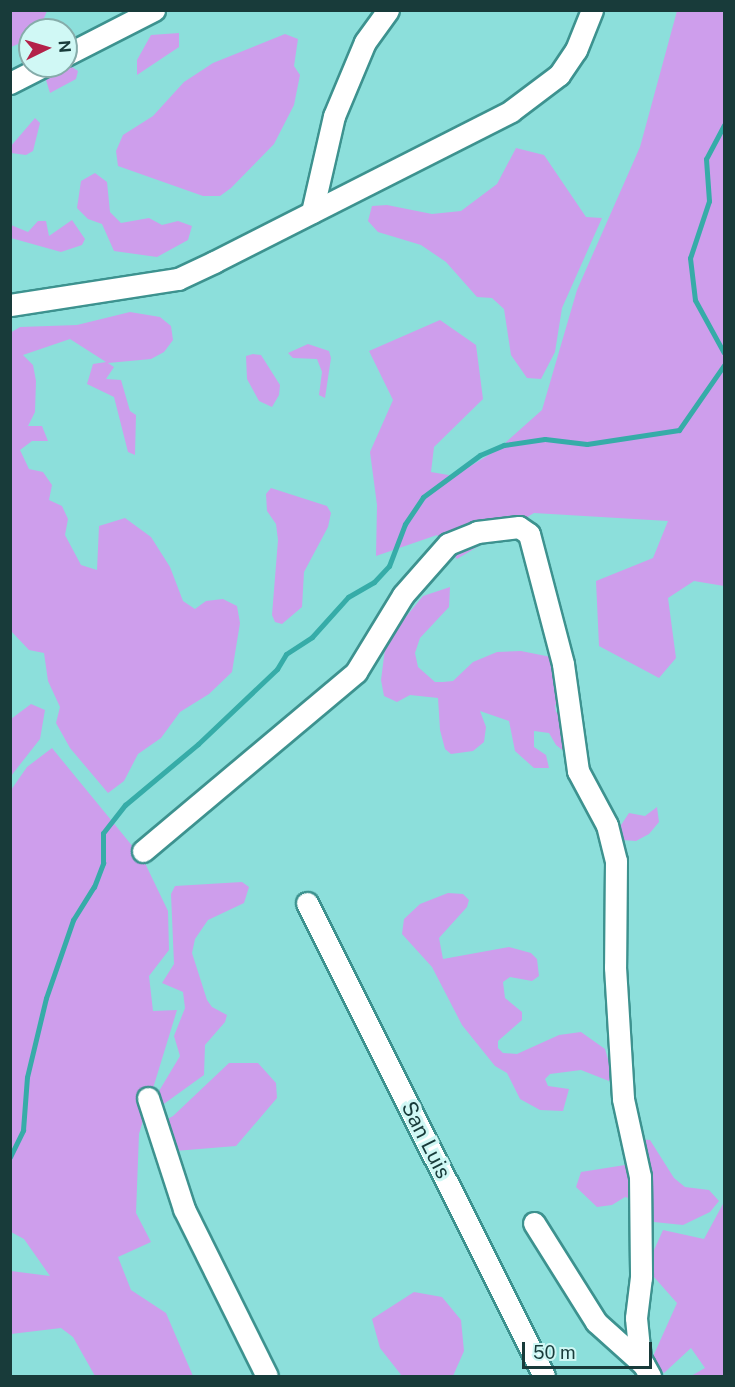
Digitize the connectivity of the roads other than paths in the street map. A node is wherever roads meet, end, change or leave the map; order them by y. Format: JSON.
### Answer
{"nodes":[{"id":1,"x":154,"y":10,"type":"edge"},
{"id":2,"x":388,"y":10,"type":"edge"},
{"id":3,"x":592,"y":10,"type":"edge"},
{"id":4,"x":78,"y":49,"type":"edge"},
{"id":5,"x":312,"y":212,"type":"junction"},
{"id":6,"x":10,"y":305,"type":"edge"},
{"id":7,"x":143,"y":851,"type":"dead end"},
{"id":8,"x":307,"y":903,"type":"dead end"},
{"id":9,"x":148,"y":1098,"type":"dead end"},
{"id":10,"x":534,"y":1223,"type":"dead end"},
{"id":11,"x":647,"y":1371,"type":"edge"},
{"id":12,"x":267,"y":1377,"type":"edge"},
{"id":13,"x":544,"y":1377,"type":"edge"}],
"edges":[{"from":1,"to":4,"type":"street"},
{"from":2,"to":5,"type":"street"},
{"from":3,"to":5,"type":"street"},
{"from":5,"to":6,"type":"street"},
{"from":7,"to":11,"type":"street"},
{"from":8,"to":13,"type":"street","name":"San Luis"},
{"from":9,"to":12,"type":"street"},
{"from":10,"to":11,"type":"street"}]}
